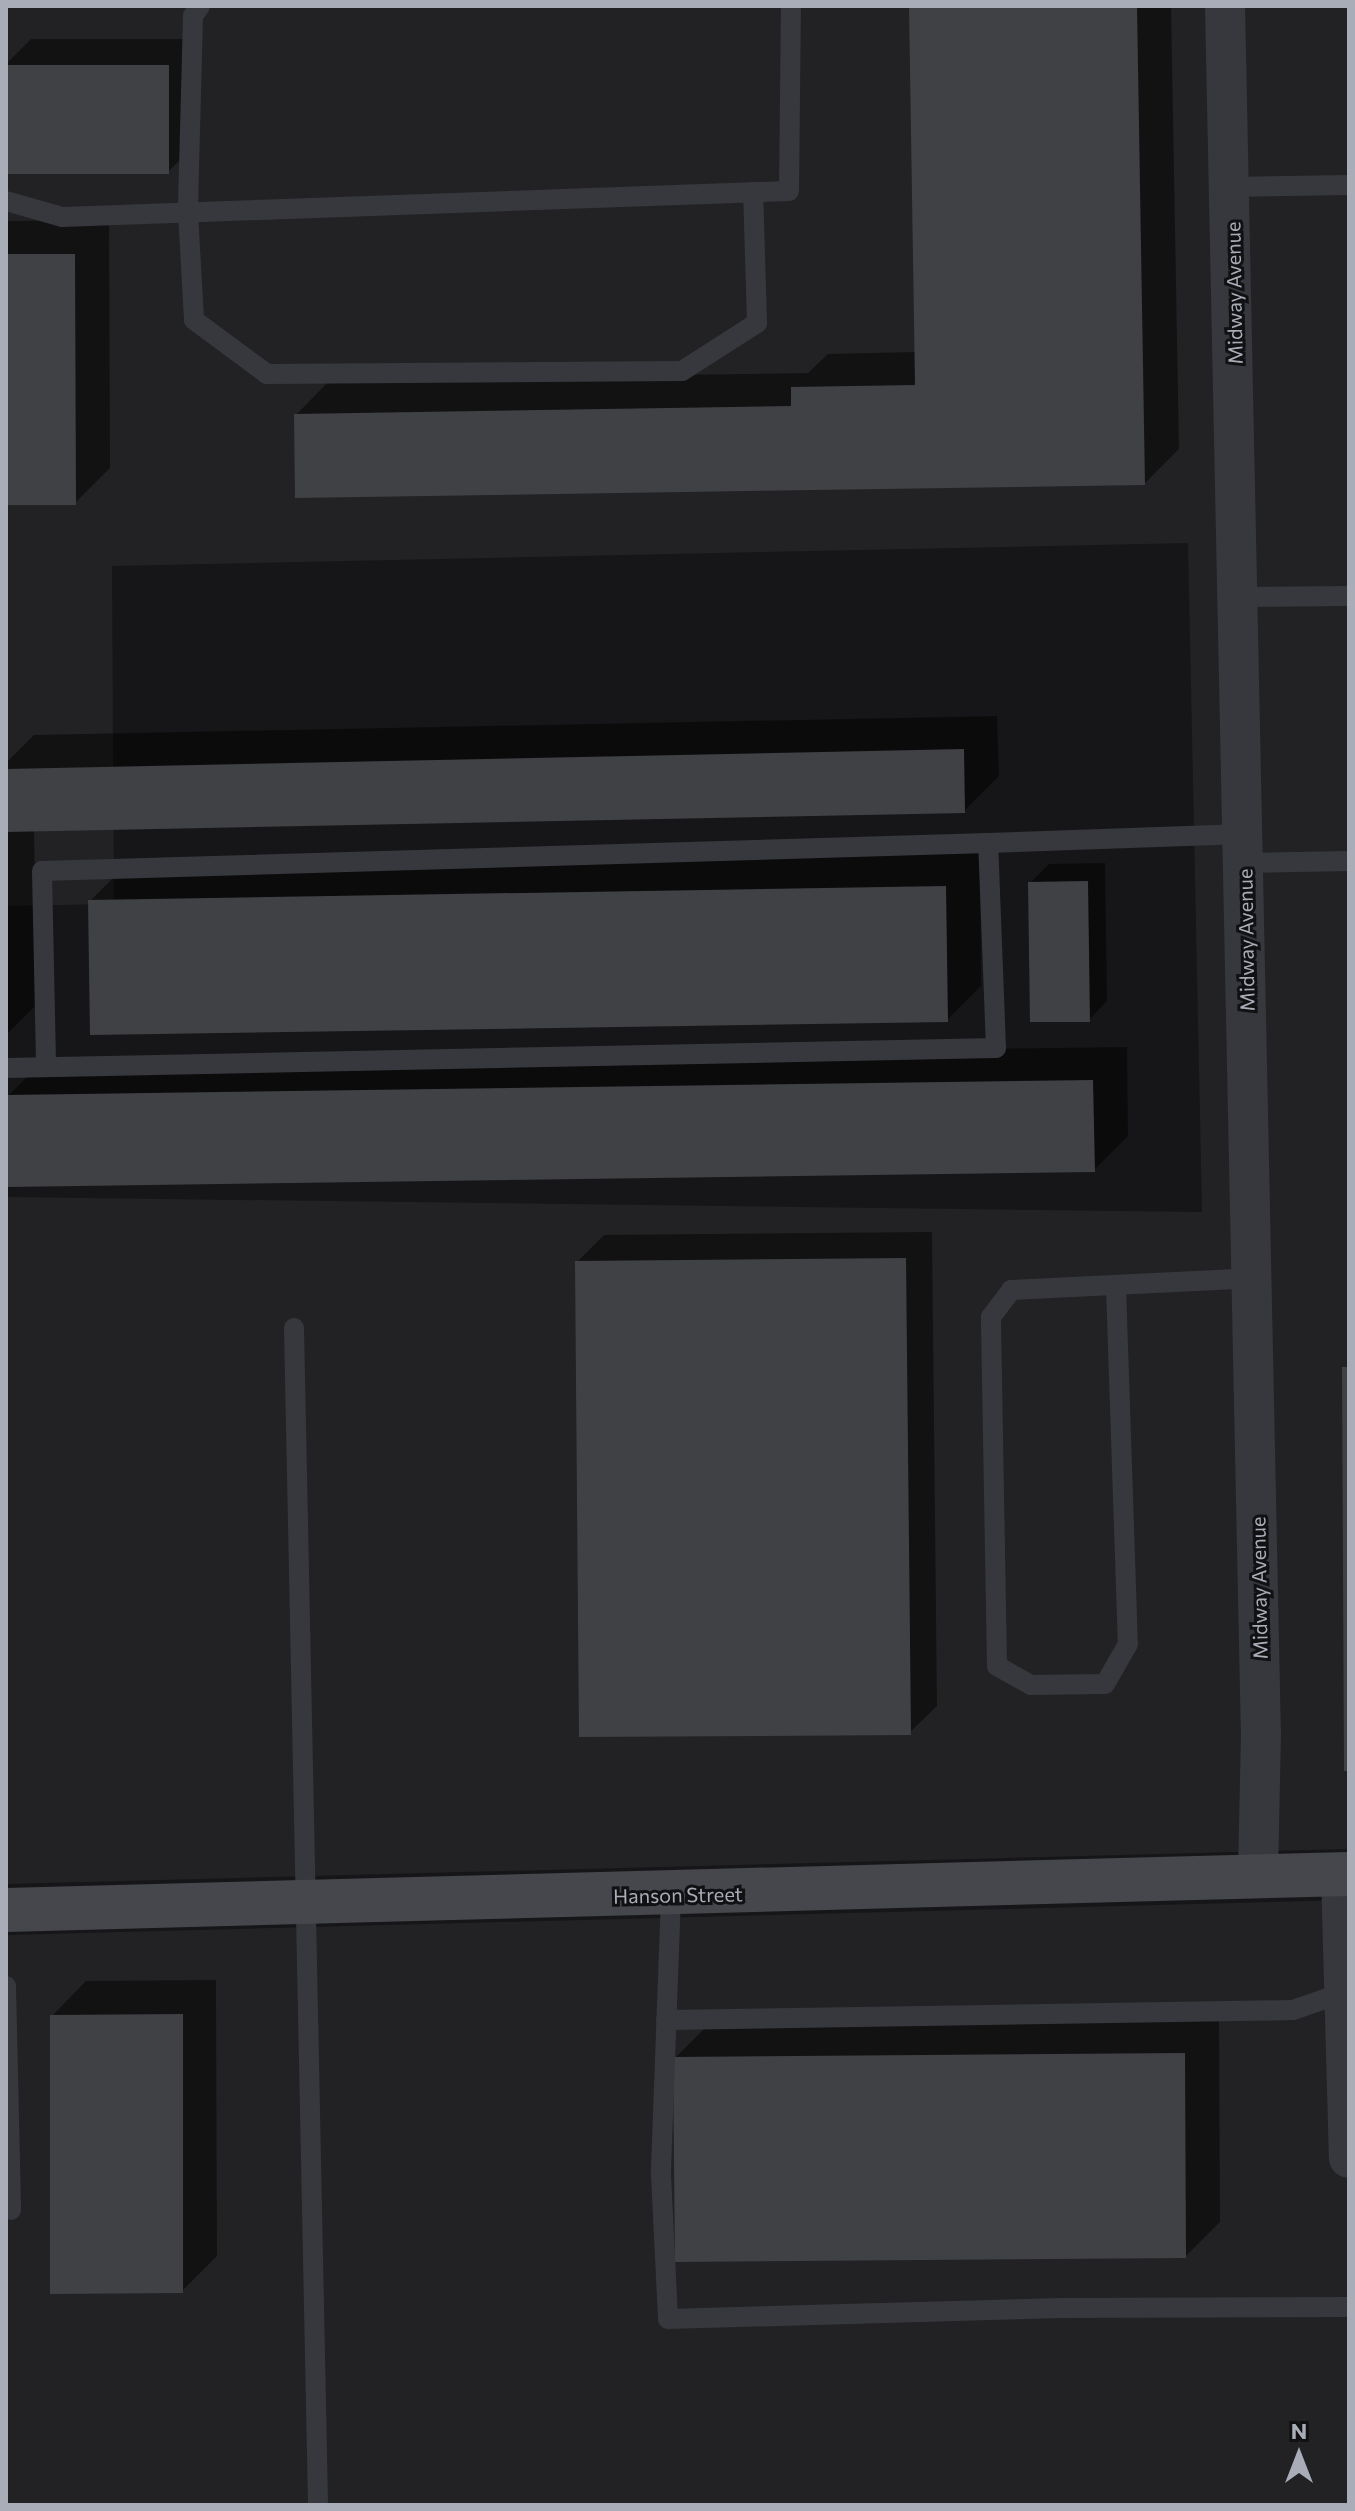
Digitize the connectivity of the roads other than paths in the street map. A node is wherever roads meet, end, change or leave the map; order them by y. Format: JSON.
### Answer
{"nodes":[{"id":1,"x":200,"y":6,"type":"edge"},
{"id":2,"x":791,"y":6,"type":"edge"},
{"id":3,"x":1225,"y":6,"type":"edge"},
{"id":4,"x":1349,"y":185,"type":"edge"},
{"id":5,"x":1231,"y":187,"type":"junction"},
{"id":6,"x":753,"y":192,"type":"junction"},
{"id":7,"x":6,"y":201,"type":"edge"},
{"id":8,"x":188,"y":212,"type":"junction"},
{"id":9,"x":1349,"y":596,"type":"edge"},
{"id":10,"x":1239,"y":597,"type":"junction"},
{"id":11,"x":988,"y":843,"type":"junction"},
{"id":12,"x":1244,"y":848,"type":"junction"},
{"id":13,"x":1349,"y":861,"type":"edge"},
{"id":14,"x":46,"y":1067,"type":"junction"},
{"id":15,"x":6,"y":1068,"type":"edge"},
{"id":16,"x":1253,"y":1278,"type":"junction"},
{"id":17,"x":1116,"y":1286,"type":"junction"},
{"id":18,"x":294,"y":1328,"type":"dead end"},
{"id":19,"x":1345,"y":1874,"type":"edge"},
{"id":20,"x":1258,"y":1875,"type":"junction"},
{"id":21,"x":671,"y":1896,"type":"junction"},
{"id":22,"x":306,"y":1903,"type":"junction"},
{"id":23,"x":6,"y":1910,"type":"edge"},
{"id":24,"x":6,"y":1986,"type":"edge"},
{"id":25,"x":1345,"y":1992,"type":"junction"},
{"id":26,"x":666,"y":2020,"type":"junction"},
{"id":27,"x":1349,"y":2158,"type":"edge"},
{"id":28,"x":11,"y":2210,"type":"dead end"},
{"id":29,"x":1349,"y":2307,"type":"edge"},
{"id":30,"x":318,"y":2505,"type":"edge"}],
"edges":[{"from":1,"to":8,"type":"lane"},
{"from":2,"to":6,"type":"lane"},
{"from":3,"to":5,"type":"street","name":"Midway Avenue"},
{"from":4,"to":5,"type":"lane"},
{"from":5,"to":10,"type":"street","name":"Midway Avenue"},
{"from":6,"to":8,"type":"lane"},
{"from":6,"to":8,"type":"lane"},
{"from":7,"to":8,"type":"lane"},
{"from":9,"to":10,"type":"lane"},
{"from":10,"to":12,"type":"street","name":"Midway Avenue"},
{"from":11,"to":12,"type":"lane"},
{"from":11,"to":14,"type":"lane"},
{"from":11,"to":14,"type":"lane"},
{"from":12,"to":13,"type":"lane"},
{"from":12,"to":16,"type":"street","name":"Midway Avenue"},
{"from":14,"to":15,"type":"lane"},
{"from":16,"to":17,"type":"lane"},
{"from":16,"to":20,"type":"street","name":"Midway Avenue"},
{"from":17,"to":17,"type":"lane"},
{"from":18,"to":22,"type":"lane"},
{"from":19,"to":20,"type":"street","name":"Hanson Street"},
{"from":19,"to":25,"type":"street"},
{"from":20,"to":21,"type":"street","name":"Hanson Street"},
{"from":21,"to":22,"type":"street","name":"Hanson Street"},
{"from":21,"to":26,"type":"lane"},
{"from":22,"to":23,"type":"street","name":"Hanson Street"},
{"from":22,"to":30,"type":"lane"},
{"from":24,"to":28,"type":"lane"},
{"from":25,"to":26,"type":"lane"},
{"from":25,"to":27,"type":"street"},
{"from":26,"to":29,"type":"lane"}]}
